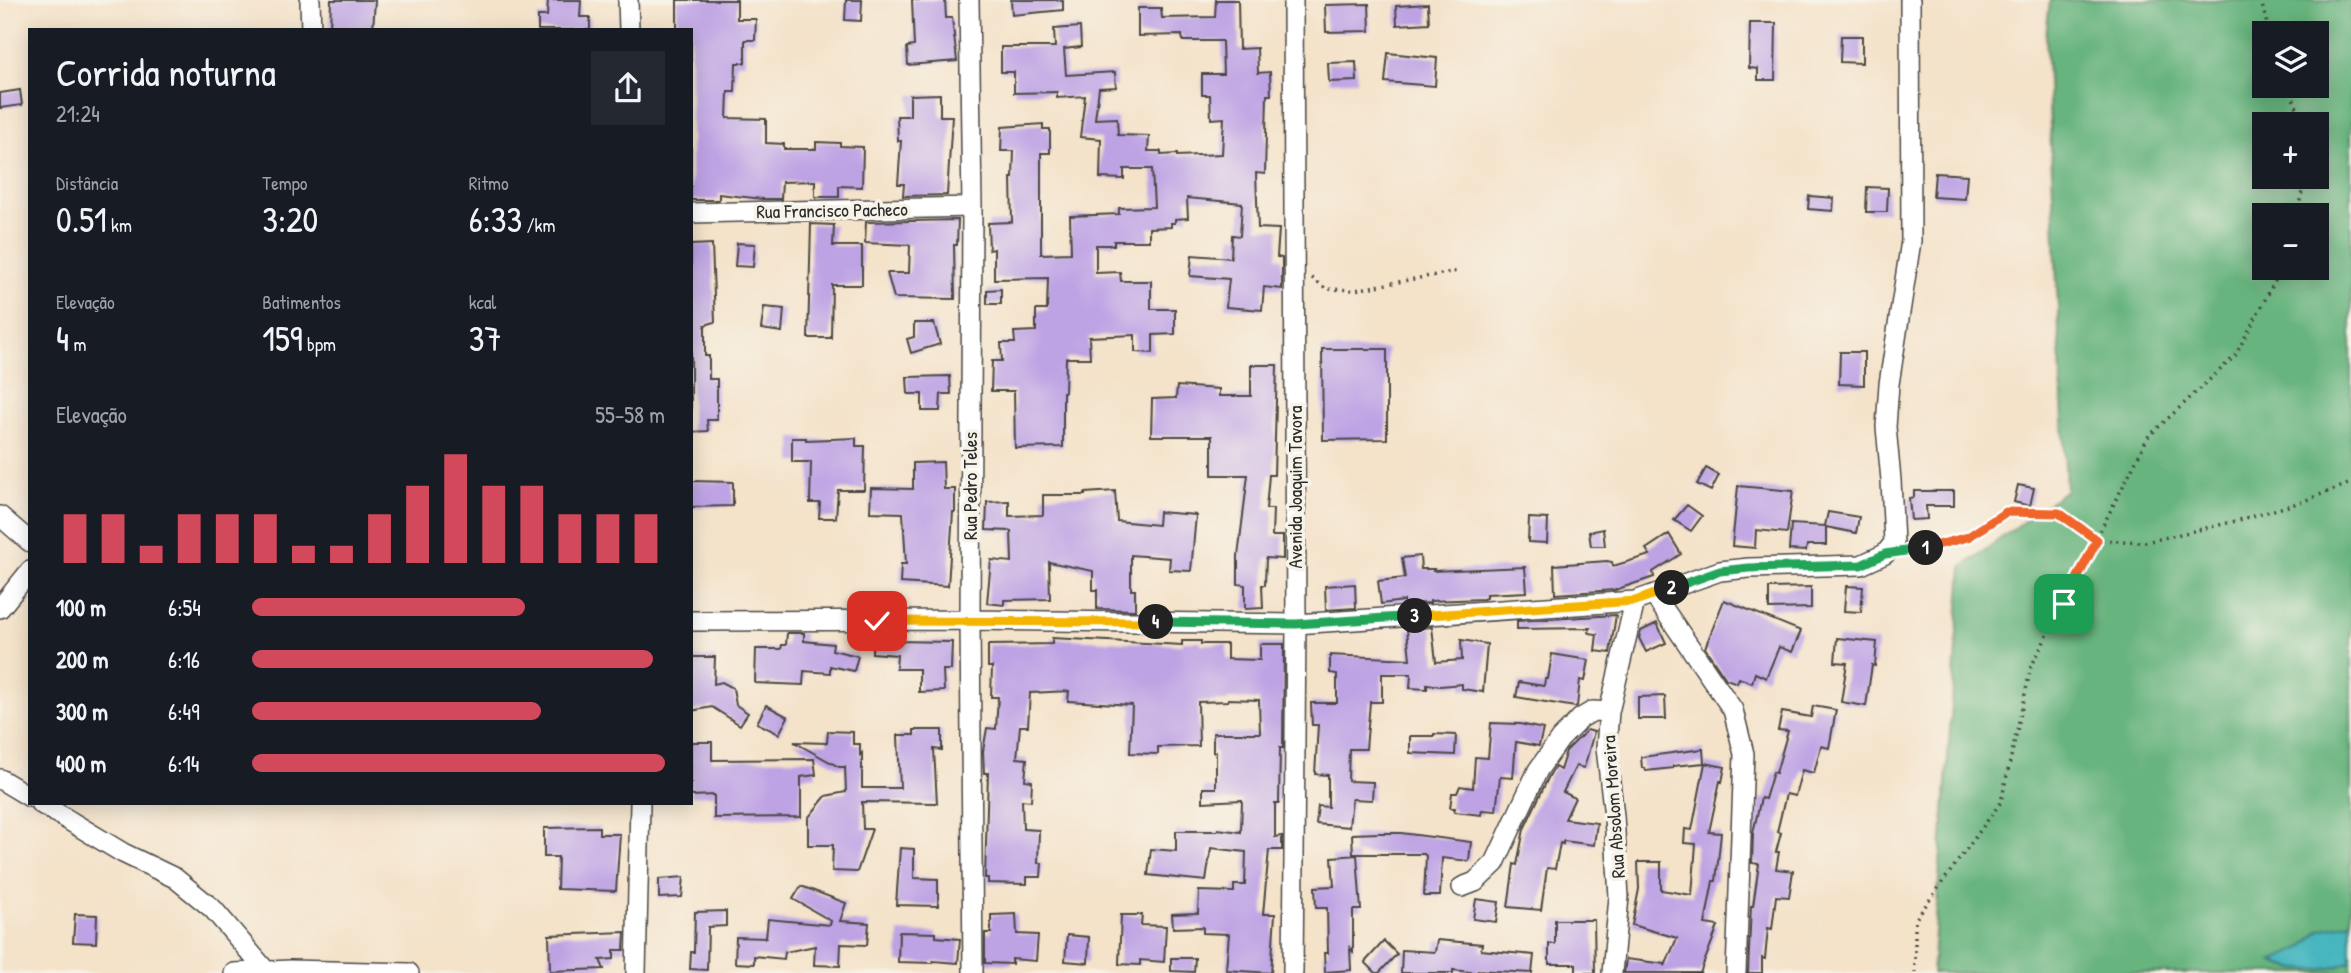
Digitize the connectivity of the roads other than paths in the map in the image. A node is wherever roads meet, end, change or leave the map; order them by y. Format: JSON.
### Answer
{"nodes":[{"id":1,"x":310,"y":0,"type":"edge"},
{"id":2,"x":628,"y":0,"type":"edge"},
{"id":3,"x":969,"y":0,"type":"edge"},
{"id":4,"x":1293,"y":0,"type":"edge"},
{"id":5,"x":1910,"y":0,"type":"edge"},
{"id":6,"x":311,"y":28,"type":"edge"},
{"id":7,"x":629,"y":28,"type":"edge"},
{"id":8,"x":972,"y":207,"type":"junction"},
{"id":9,"x":693,"y":213,"type":"edge"},
{"id":10,"x":0,"y":516,"type":"edge"},
{"id":11,"x":28,"y":540,"type":"edge"},
{"id":12,"x":28,"y":573,"type":"edge"},
{"id":13,"x":1644,"y":598,"type":"junction"},
{"id":14,"x":0,"y":608,"type":"edge"},
{"id":15,"x":970,"y":620,"type":"junction"},
{"id":16,"x":693,"y":621,"type":"edge"},
{"id":17,"x":1296,"y":624,"type":"junction"},
{"id":18,"x":1609,"y":712,"type":"junction"},
{"id":19,"x":0,"y":779,"type":"edge"},
{"id":20,"x":28,"y":796,"type":"edge"},
{"id":21,"x":43,"y":805,"type":"edge"},
{"id":22,"x":640,"y":805,"type":"edge"},
{"id":23,"x":1462,"y":887,"type":"dead end"},
{"id":24,"x":267,"y":971,"type":"junction"},
{"id":25,"x":290,"y":971,"type":"edge"},
{"id":26,"x":234,"y":973,"type":"edge"},
{"id":27,"x":409,"y":973,"type":"edge"},
{"id":28,"x":636,"y":973,"type":"edge"},
{"id":29,"x":973,"y":973,"type":"edge"},
{"id":30,"x":1293,"y":973,"type":"edge"},
{"id":31,"x":1612,"y":973,"type":"edge"},
{"id":32,"x":1736,"y":973,"type":"edge"}],
"edges":[{"from":1,"to":6,"type":"street"},
{"from":2,"to":7,"type":"street"},
{"from":3,"to":8,"type":"street","name":"Rua Pedro Teles"},
{"from":4,"to":17,"type":"street","name":"Avenida Joaquim Tavora"},
{"from":5,"to":13,"type":"street"},
{"from":8,"to":9,"type":"street","name":"Rua Francisco Pacheco"},
{"from":8,"to":15,"type":"street","name":"Rua Pedro Teles"},
{"from":10,"to":11,"type":"street"},
{"from":12,"to":14,"type":"street"},
{"from":13,"to":17,"type":"street"},
{"from":13,"to":18,"type":"street","name":"Rua Absolom Moreira"},
{"from":13,"to":32,"type":"street"},
{"from":15,"to":16,"type":"street"},
{"from":15,"to":17,"type":"street"},
{"from":15,"to":29,"type":"street","name":"Rua Pedro Teles"},
{"from":17,"to":30,"type":"street","name":"Avenida Joaquim Tavora"},
{"from":18,"to":23,"type":"street"},
{"from":18,"to":31,"type":"street","name":"Rua Absolom Moreira"},
{"from":19,"to":20,"type":"street"},
{"from":21,"to":24,"type":"street"},
{"from":22,"to":28,"type":"street"},
{"from":24,"to":25,"type":"street"},
{"from":24,"to":26,"type":"street"},
{"from":25,"to":27,"type":"street"}]}
